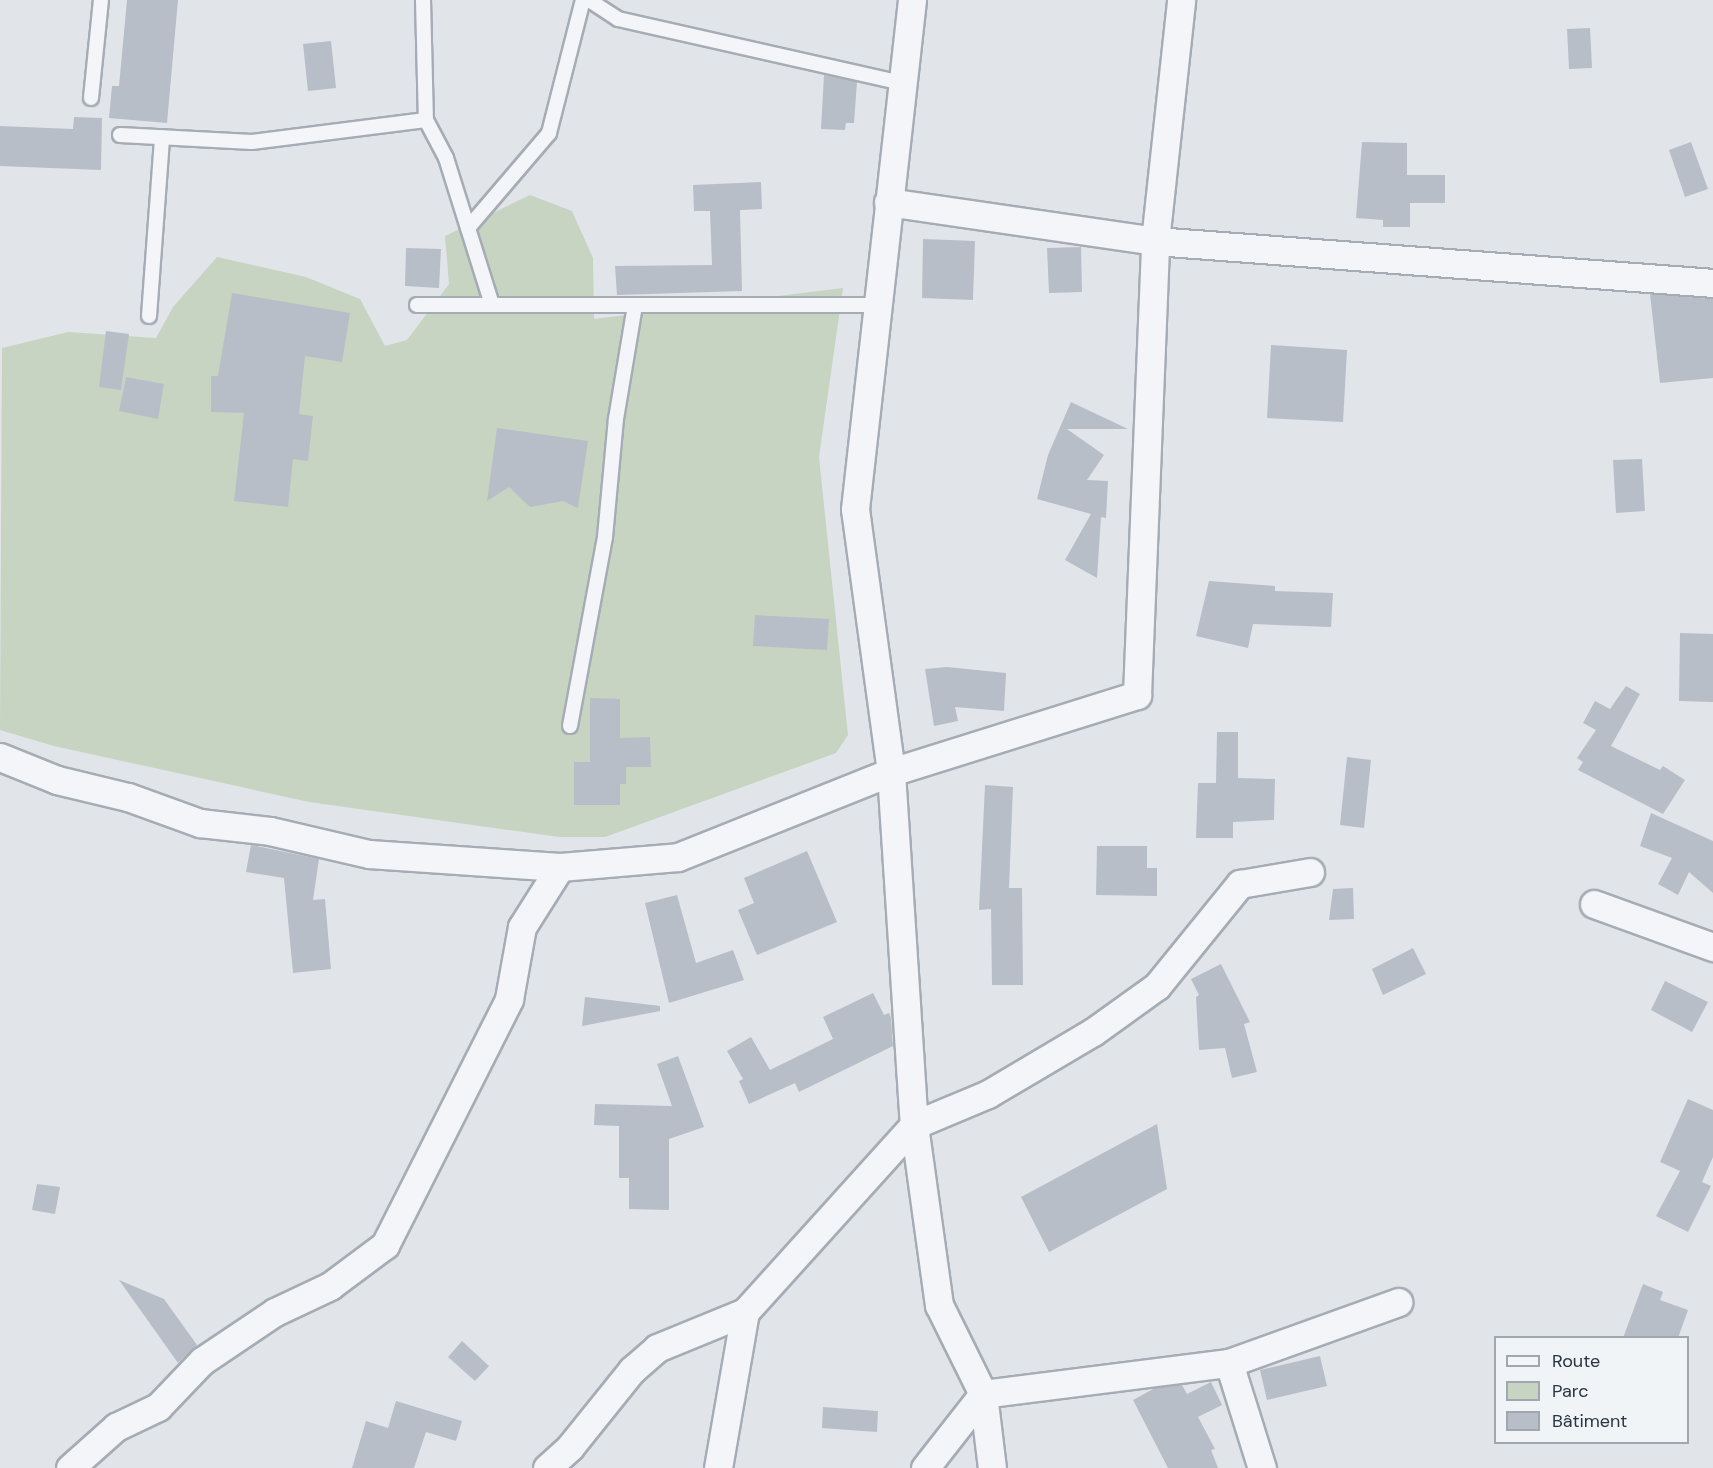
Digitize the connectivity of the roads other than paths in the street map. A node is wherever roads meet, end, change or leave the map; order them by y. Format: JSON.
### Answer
{"nodes":[{"id":1,"x":101,"y":0,"type":"edge"},
{"id":2,"x":423,"y":0,"type":"edge"},
{"id":3,"x":583,"y":0,"type":"edge"},
{"id":4,"x":590,"y":0,"type":"edge"},
{"id":5,"x":912,"y":0,"type":"edge"},
{"id":6,"x":1181,"y":0,"type":"edge"},
{"id":7,"x":902,"y":83,"type":"junction"},
{"id":8,"x":91,"y":98,"type":"dead end"},
{"id":9,"x":426,"y":120,"type":"junction"},
{"id":10,"x":120,"y":135,"type":"dead end"},
{"id":11,"x":162,"y":137,"type":"junction"},
{"id":12,"x":888,"y":202,"type":"junction"},
{"id":13,"x":468,"y":228,"type":"junction"},
{"id":14,"x":1155,"y":241,"type":"junction"},
{"id":15,"x":1713,"y":283,"type":"edge"},
{"id":16,"x":417,"y":305,"type":"dead end"},
{"id":17,"x":492,"y":305,"type":"junction"},
{"id":18,"x":877,"y":305,"type":"junction"},
{"id":19,"x":635,"y":306,"type":"junction"},
{"id":20,"x":149,"y":316,"type":"dead end"},
{"id":21,"x":570,"y":726,"type":"dead end"},
{"id":22,"x":0,"y":757,"type":"edge"},
{"id":23,"x":891,"y":772,"type":"junction"},
{"id":24,"x":560,"y":867,"type":"junction"},
{"id":25,"x":1310,"y":872,"type":"dead end"},
{"id":26,"x":1594,"y":904,"type":"dead end"},
{"id":27,"x":1713,"y":947,"type":"edge"},
{"id":28,"x":914,"y":1125,"type":"junction"},
{"id":29,"x":1398,"y":1302,"type":"dead end"},
{"id":30,"x":745,"y":1312,"type":"junction"},
{"id":31,"x":1229,"y":1363,"type":"junction"},
{"id":32,"x":983,"y":1394,"type":"junction"},
{"id":33,"x":70,"y":1468,"type":"edge"},
{"id":34,"x":547,"y":1468,"type":"edge"},
{"id":35,"x":718,"y":1468,"type":"edge"},
{"id":36,"x":925,"y":1468,"type":"edge"},
{"id":37,"x":992,"y":1468,"type":"edge"},
{"id":38,"x":1262,"y":1468,"type":"edge"}],
"edges":[{"from":1,"to":8,"type":"lane"},
{"from":2,"to":9,"type":"lane"},
{"from":3,"to":13,"type":"lane"},
{"from":4,"to":7,"type":"lane"},
{"from":5,"to":7,"type":"street"},
{"from":6,"to":14,"type":"street"},
{"from":7,"to":12,"type":"street"},
{"from":9,"to":11,"type":"lane"},
{"from":9,"to":13,"type":"lane"},
{"from":10,"to":11,"type":"lane"},
{"from":11,"to":20,"type":"lane"},
{"from":12,"to":14,"type":"street"},
{"from":12,"to":18,"type":"street"},
{"from":13,"to":17,"type":"lane"},
{"from":14,"to":15,"type":"street"},
{"from":14,"to":23,"type":"street"},
{"from":16,"to":17,"type":"lane"},
{"from":17,"to":19,"type":"lane"},
{"from":18,"to":19,"type":"lane"},
{"from":18,"to":23,"type":"street"},
{"from":19,"to":21,"type":"lane"},
{"from":22,"to":24,"type":"street"},
{"from":23,"to":24,"type":"street"},
{"from":23,"to":28,"type":"street"},
{"from":24,"to":33,"type":"street"},
{"from":25,"to":28,"type":"street"},
{"from":26,"to":27,"type":"street"},
{"from":28,"to":30,"type":"street"},
{"from":28,"to":32,"type":"street"},
{"from":29,"to":31,"type":"street"},
{"from":30,"to":34,"type":"street"},
{"from":30,"to":35,"type":"street"},
{"from":31,"to":32,"type":"street"},
{"from":31,"to":38,"type":"street"},
{"from":32,"to":36,"type":"street"},
{"from":32,"to":37,"type":"street"}]}
